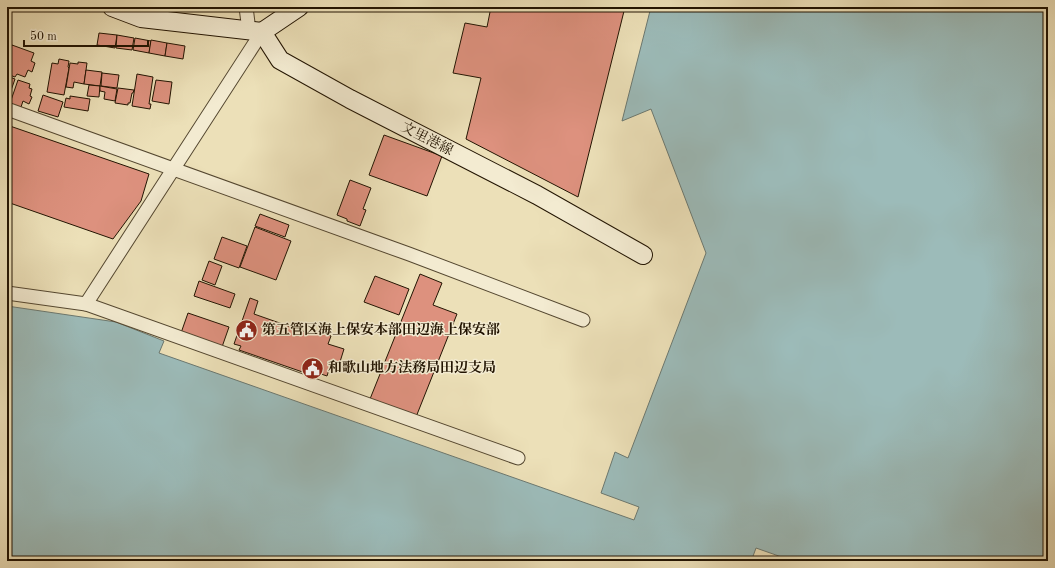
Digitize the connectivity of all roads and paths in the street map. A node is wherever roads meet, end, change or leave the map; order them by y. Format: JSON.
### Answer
{"nodes":[{"id":1,"x":112,"y":7,"type":"edge"},
{"id":2,"x":246,"y":7,"type":"edge"},
{"id":3,"x":299,"y":7,"type":"edge"},
{"id":4,"x":256,"y":32,"type":"junction"},
{"id":5,"x":7,"y":109,"type":"edge"},
{"id":6,"x":174,"y":169,"type":"junction"},
{"id":7,"x":643,"y":255,"type":"dead end"},
{"id":8,"x":7,"y":293,"type":"edge"},
{"id":9,"x":86,"y":304,"type":"junction"},
{"id":10,"x":583,"y":320,"type":"dead end"},
{"id":11,"x":518,"y":458,"type":"dead end"}],
"edges":[{"from":1,"to":4,"type":"main road"},
{"from":2,"to":4,"type":"street"},
{"from":3,"to":4,"type":"main road"},
{"from":4,"to":6,"type":"street"},
{"from":4,"to":7,"type":"main road","name":"文里港線"},
{"from":5,"to":6,"type":"street"},
{"from":6,"to":9,"type":"street"},
{"from":6,"to":10,"type":"street"},
{"from":8,"to":9,"type":"street"},
{"from":9,"to":11,"type":"street"}]}
